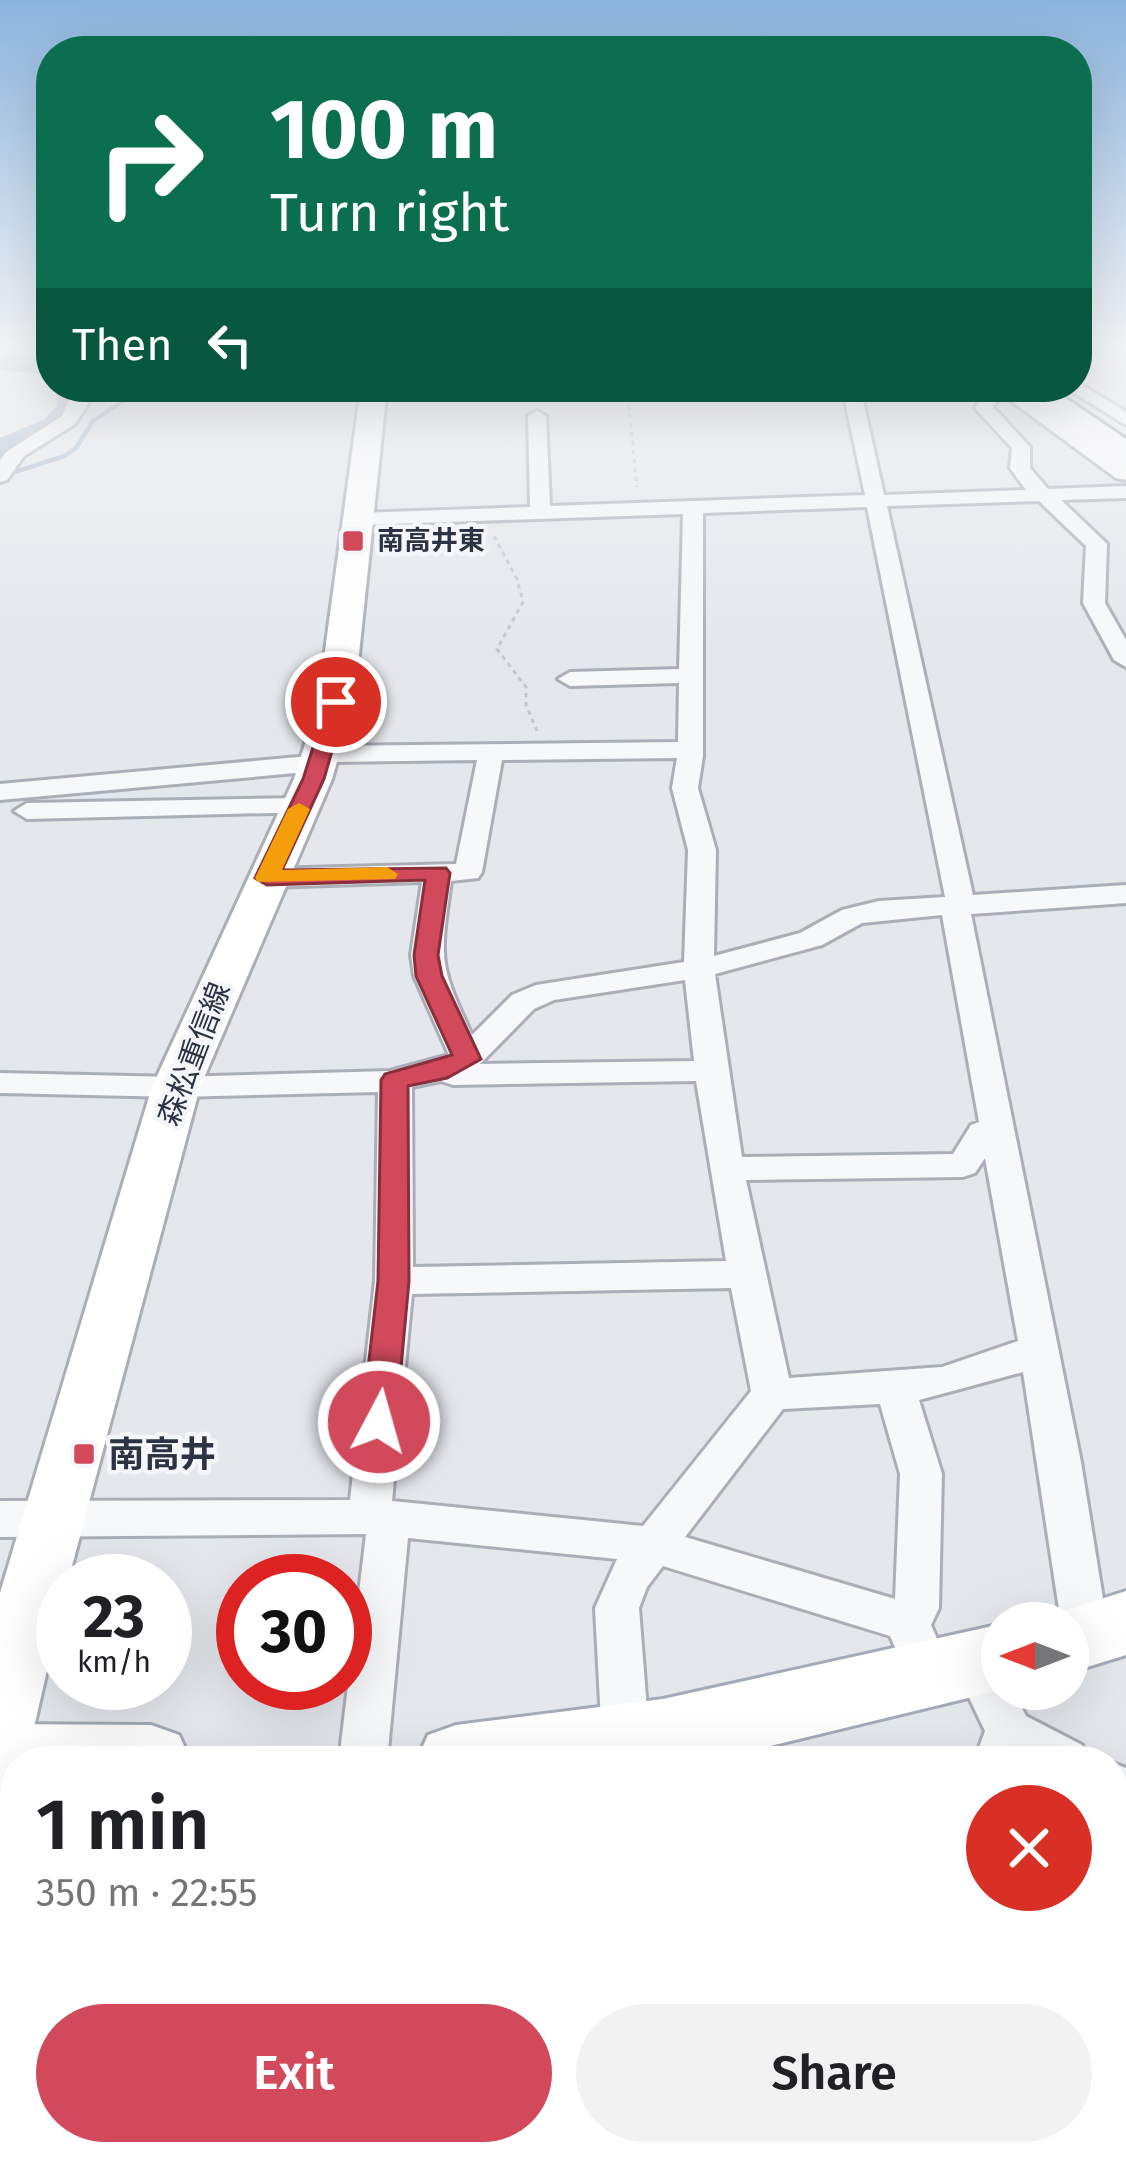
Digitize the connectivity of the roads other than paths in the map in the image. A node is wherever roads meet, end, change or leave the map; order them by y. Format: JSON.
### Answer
{"nodes":[{"id":1,"x":24,"y":448,"type":"edge"},
{"id":2,"x":367,"y":448,"type":"edge"},
{"id":3,"x":538,"y":448,"type":"edge"},
{"id":4,"x":866,"y":448,"type":"edge"},
{"id":5,"x":1021,"y":448,"type":"edge"},
{"id":6,"x":1091,"y":448,"type":"edge"},
{"id":7,"x":1126,"y":472,"type":"edge"},
{"id":8,"x":0,"y":476,"type":"edge"},
{"id":9,"x":1126,"y":492,"type":"edge"},
{"id":10,"x":1045,"y":496,"type":"junction"},
{"id":11,"x":879,"y":503,"type":"junction"},
{"id":12,"x":693,"y":509,"type":"junction"},
{"id":13,"x":541,"y":514,"type":"junction"},
{"id":14,"x":358,"y":530,"type":"junction"},
{"id":15,"x":440,"y":535,"type":"dead end"},
{"id":16,"x":1126,"y":661,"type":"edge"},
{"id":17,"x":691,"y":676,"type":"junction"},
{"id":18,"x":570,"y":679,"type":"dead end"},
{"id":19,"x":690,"y":749,"type":"junction"},
{"id":20,"x":490,"y":752,"type":"junction"},
{"id":21,"x":313,"y":774,"type":"junction"},
{"id":22,"x":10,"y":801,"type":"edge"},
{"id":23,"x":438,"y":873,"type":"junction"},
{"id":24,"x":267,"y":878,"type":"junction"},
{"id":25,"x":1126,"y":894,"type":"edge"},
{"id":26,"x":958,"y":908,"type":"junction"},
{"id":27,"x":699,"y":969,"type":"junction"},
{"id":28,"x":711,"y":1071,"type":"junction"},
{"id":29,"x":459,"y":1074,"type":"junction"},
{"id":30,"x":394,"y":1080,"type":"junction"},
{"id":31,"x":0,"y":1083,"type":"edge"},
{"id":32,"x":176,"y":1088,"type":"junction"},
{"id":33,"x":996,"y":1127,"type":"junction"},
{"id":34,"x":726,"y":1169,"type":"junction"},
{"id":35,"x":747,"y":1274,"type":"junction"},
{"id":36,"x":394,"y":1281,"type":"junction"},
{"id":37,"x":1038,"y":1348,"type":"junction"},
{"id":38,"x":896,"y":1389,"type":"junction"},
{"id":39,"x":772,"y":1394,"type":"junction"},
{"id":40,"x":55,"y":1517,"type":"junction"},
{"id":41,"x":379,"y":1518,"type":"junction"},
{"id":42,"x":0,"y":1519,"type":"edge"},
{"id":43,"x":652,"y":1545,"type":"junction"},
{"id":44,"x":1093,"y":1633,"type":"edge"},
{"id":45,"x":954,"y":1654,"type":"edge"},
{"id":46,"x":0,"y":1723,"type":"edge"},
{"id":47,"x":364,"y":1746,"type":"edge"},
{"id":48,"x":626,"y":1746,"type":"edge"},
{"id":49,"x":643,"y":1746,"type":"edge"},
{"id":50,"x":1004,"y":1746,"type":"edge"}],
"edges":[{"from":1,"to":8,"type":"street"},
{"from":2,"to":14,"type":"main road","name":"森松重信線"},
{"from":3,"to":13,"type":"street"},
{"from":4,"to":11,"type":"street"},
{"from":5,"to":10,"type":"street"},
{"from":6,"to":7,"type":"main road"},
{"from":9,"to":10,"type":"street"},
{"from":10,"to":11,"type":"street"},
{"from":10,"to":16,"type":"street"},
{"from":11,"to":12,"type":"street"},
{"from":11,"to":26,"type":"street"},
{"from":12,"to":13,"type":"street"},
{"from":12,"to":17,"type":"street"},
{"from":13,"to":14,"type":"street"},
{"from":14,"to":15,"type":"street"},
{"from":14,"to":21,"type":"main road","name":"森松重信線"},
{"from":17,"to":18,"type":"street"},
{"from":17,"to":19,"type":"street"},
{"from":19,"to":20,"type":"street"},
{"from":19,"to":27,"type":"street"},
{"from":20,"to":21,"type":"street"},
{"from":20,"to":23,"type":"street"},
{"from":21,"to":22,"type":"street"},
{"from":21,"to":22,"type":"street"},
{"from":21,"to":24,"type":"main road","name":"森松重信線"},
{"from":23,"to":24,"type":"street"},
{"from":23,"to":29,"type":"street"},
{"from":24,"to":32,"type":"main road","name":"森松重信線"},
{"from":25,"to":26,"type":"street"},
{"from":26,"to":27,"type":"street"},
{"from":26,"to":33,"type":"street"},
{"from":27,"to":28,"type":"street"},
{"from":27,"to":29,"type":"street"},
{"from":28,"to":29,"type":"street"},
{"from":28,"to":34,"type":"street"},
{"from":29,"to":30,"type":"street"},
{"from":30,"to":32,"type":"street"},
{"from":30,"to":36,"type":"street"},
{"from":31,"to":32,"type":"street"},
{"from":32,"to":40,"type":"main road","name":"森松重信線"},
{"from":33,"to":34,"type":"street"},
{"from":33,"to":37,"type":"street"},
{"from":34,"to":35,"type":"street"},
{"from":35,"to":36,"type":"street"},
{"from":35,"to":39,"type":"street"},
{"from":36,"to":41,"type":"street"},
{"from":37,"to":38,"type":"street"},
{"from":37,"to":44,"type":"street"},
{"from":38,"to":39,"type":"street"},
{"from":38,"to":45,"type":"street"},
{"from":39,"to":43,"type":"street"},
{"from":40,"to":41,"type":"street"},
{"from":40,"to":42,"type":"street"},
{"from":40,"to":46,"type":"main road","name":"森松重信線"},
{"from":41,"to":43,"type":"street"},
{"from":41,"to":47,"type":"street"},
{"from":43,"to":45,"type":"street"},
{"from":43,"to":48,"type":"street"},
{"from":45,"to":49,"type":"main road"},
{"from":45,"to":50,"type":"street"}]}
